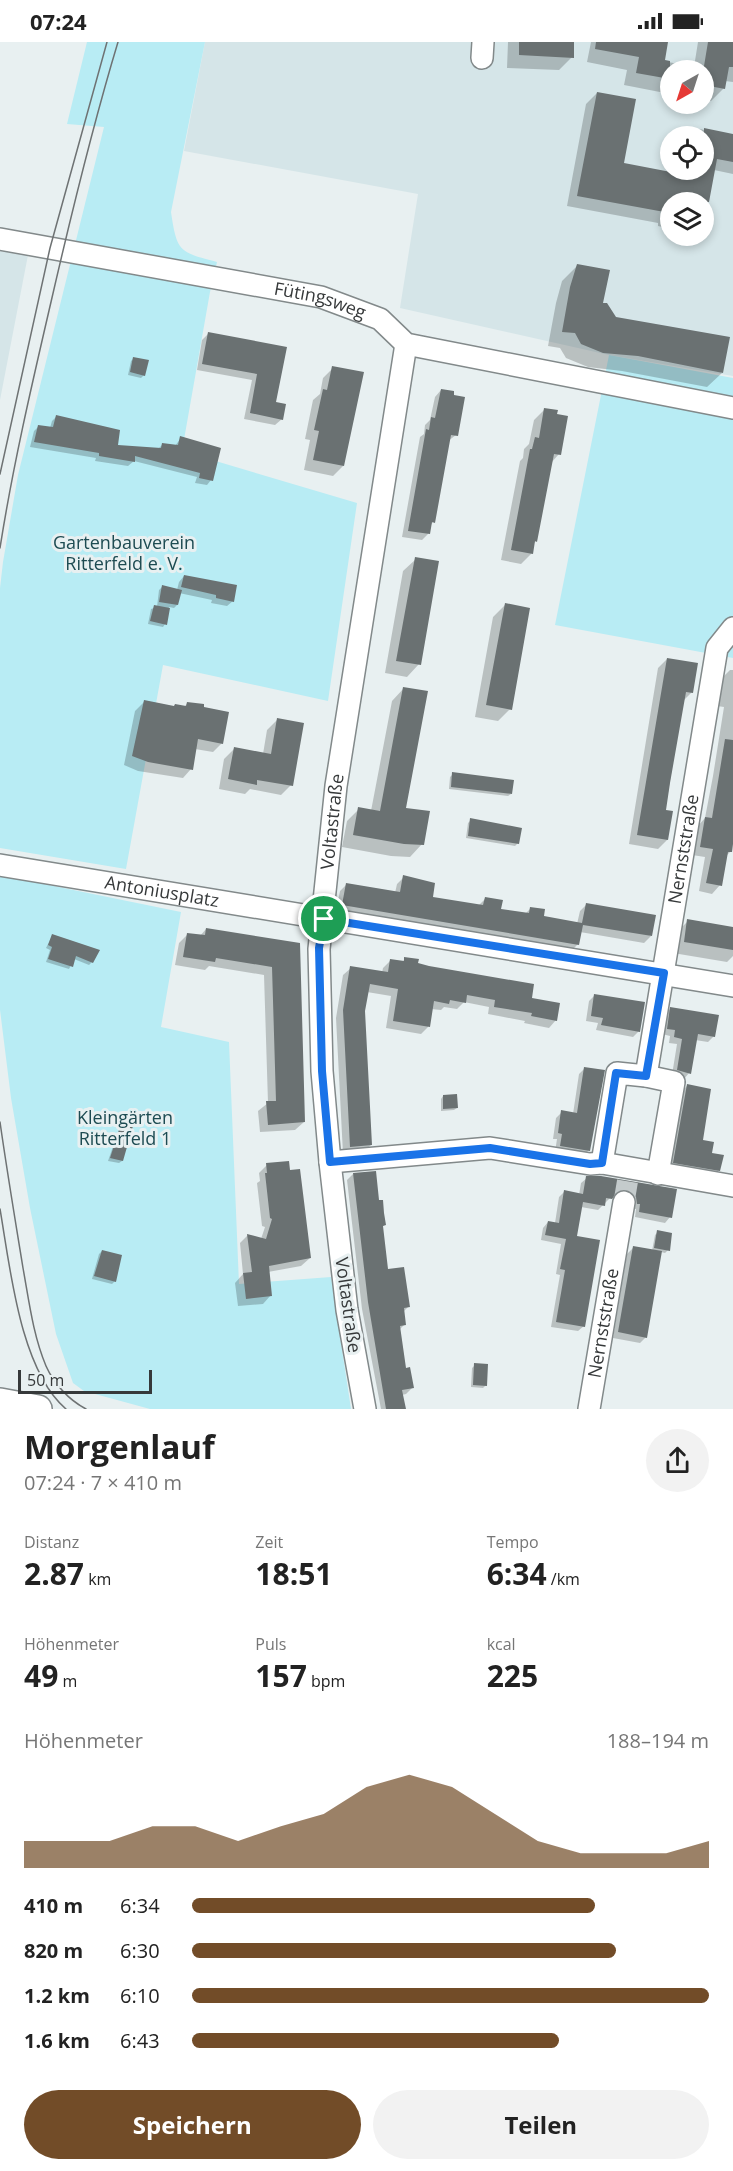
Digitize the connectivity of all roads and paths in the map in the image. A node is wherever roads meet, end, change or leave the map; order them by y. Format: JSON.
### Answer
{"nodes":[{"id":1,"x":0,"y":239,"type":"edge"},
{"id":2,"x":406,"y":344,"type":"junction"},
{"id":3,"x":733,"y":408,"type":"edge"},
{"id":4,"x":733,"y":628,"type":"edge"},
{"id":5,"x":0,"y":865,"type":"edge"},
{"id":6,"x":324,"y":919,"type":"junction"},
{"id":7,"x":664,"y":973,"type":"junction"},
{"id":8,"x":733,"y":986,"type":"edge"},
{"id":9,"x":646,"y":1076,"type":"junction"},
{"id":10,"x":330,"y":1162,"type":"junction"},
{"id":11,"x":596,"y":1164,"type":"junction"},
{"id":12,"x":658,"y":1174,"type":"junction"},
{"id":13,"x":733,"y":1186,"type":"edge"},
{"id":14,"x":624,"y":1202,"type":"tunnel mouth"},
{"id":15,"x":0,"y":1402,"type":"edge"},
{"id":16,"x":38,"y":1409,"type":"edge"},
{"id":17,"x":365,"y":1409,"type":"edge"},
{"id":18,"x":589,"y":1409,"type":"edge"}],
"edges":[{"from":1,"to":2,"type":"street","name":"Fütingsweg"},
{"from":2,"to":3,"type":"street"},
{"from":2,"to":6,"type":"street","name":"Voltastraße"},
{"from":4,"to":7,"type":"street","name":"Nernststraße"},
{"from":5,"to":6,"type":"street","name":"Antoniusplatz"},
{"from":6,"to":7,"type":"street","name":"Antoniusplatz"},
{"from":6,"to":10,"type":"street","name":"Voltastraße"},
{"from":7,"to":8,"type":"street","name":"Antoniusplatz"},
{"from":7,"to":9,"type":"street","name":"Nernststraße"},
{"from":9,"to":11,"type":"street"},
{"from":9,"to":12,"type":"street"},
{"from":10,"to":11,"type":"street"},
{"from":10,"to":17,"type":"street","name":"Voltastraße"},
{"from":11,"to":12,"type":"street"},
{"from":12,"to":13,"type":"street"},
{"from":14,"to":18,"type":"street","name":"Nernststraße"},
{"from":15,"to":16,"type":"main road"}]}
